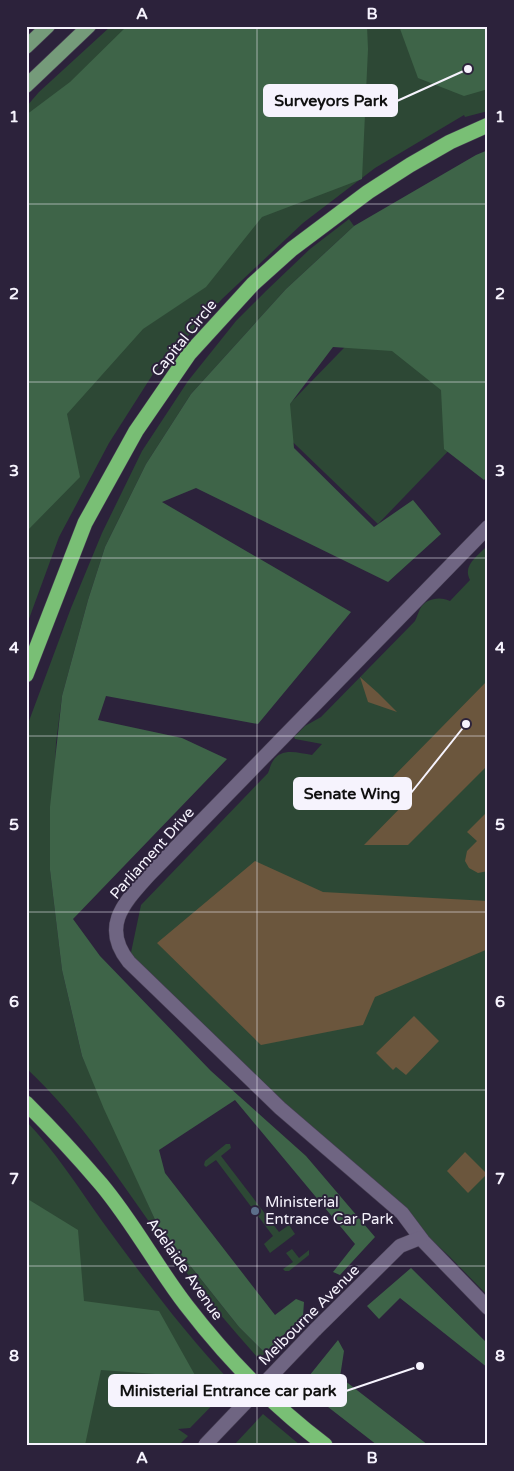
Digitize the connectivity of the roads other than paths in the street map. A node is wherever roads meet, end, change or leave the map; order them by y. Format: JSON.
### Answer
{"nodes":[{"id":1,"x":48,"y":26,"type":"edge"},
{"id":2,"x":89,"y":26,"type":"edge"},
{"id":3,"x":26,"y":47,"type":"edge"},
{"id":4,"x":26,"y":86,"type":"edge"},
{"id":5,"x":488,"y":125,"type":"edge"},
{"id":6,"x":488,"y":527,"type":"edge"},
{"id":7,"x":26,"y":675,"type":"edge"},
{"id":8,"x":26,"y":1102,"type":"edge"},
{"id":9,"x":420,"y":1238,"type":"junction"},
{"id":10,"x":488,"y":1308,"type":"edge"},
{"id":11,"x":205,"y":1445,"type":"edge"},
{"id":12,"x":325,"y":1445,"type":"edge"}],
"edges":[{"from":1,"to":3,"type":"main road"},
{"from":2,"to":4,"type":"main road"},
{"from":5,"to":7,"type":"highway","name":"Capital Circle"},
{"from":6,"to":9,"type":"street","name":"Parliament Drive"},
{"from":8,"to":12,"type":"highway","name":"Adelaide Avenue"},
{"from":9,"to":10,"type":"street","name":"Parliament Drive"},
{"from":9,"to":11,"type":"street","name":"Melbourne Avenue","bridge":true}]}
